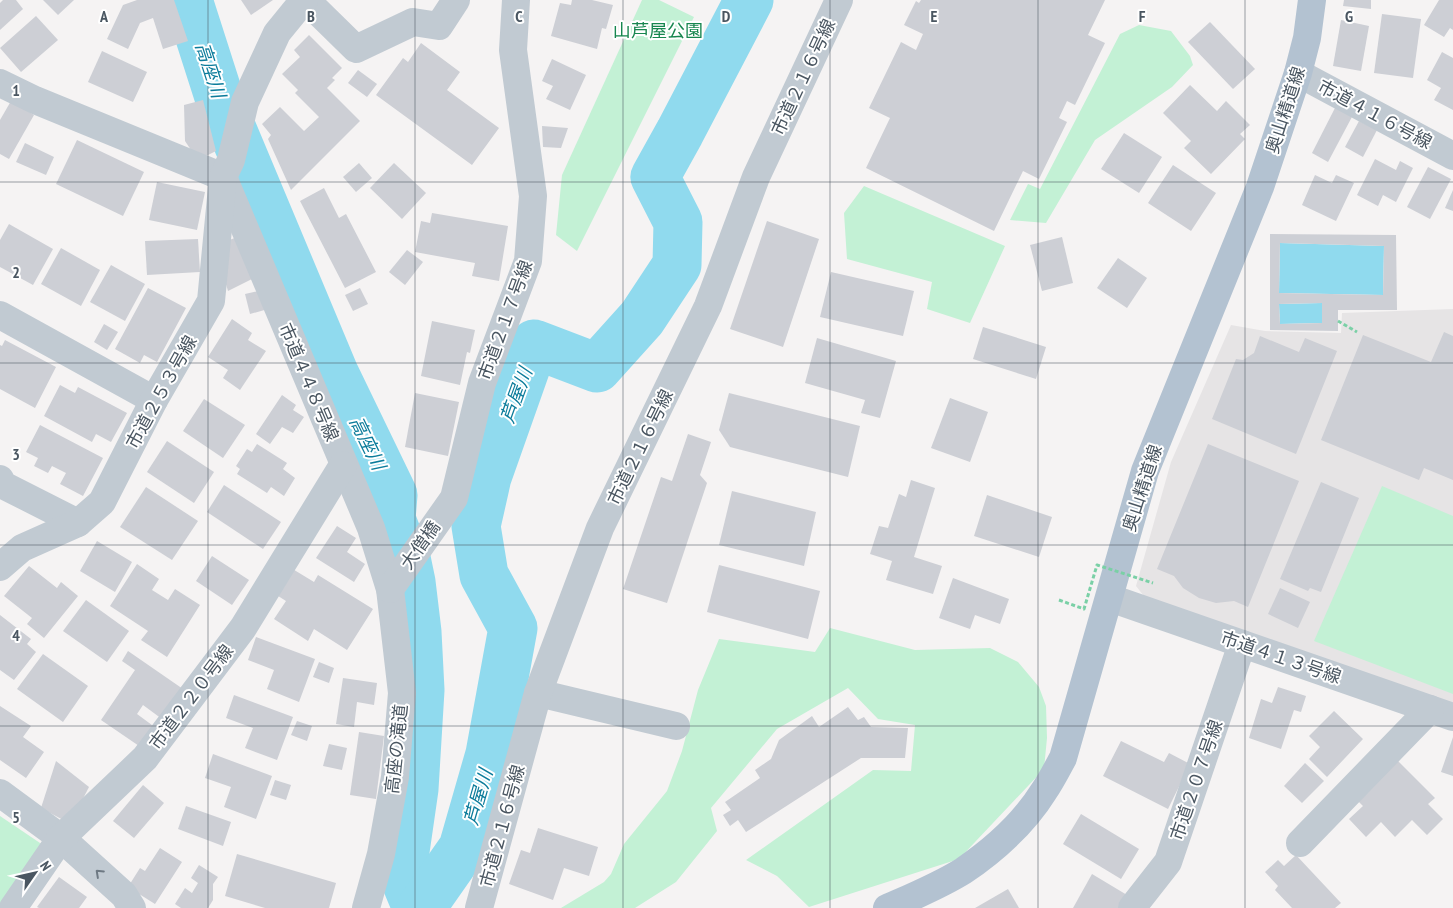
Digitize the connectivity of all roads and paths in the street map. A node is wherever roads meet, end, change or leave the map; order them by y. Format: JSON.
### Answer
{"nodes":[{"id":1,"x":305,"y":0,"type":"edge"},
{"id":2,"x":456,"y":0,"type":"edge"},
{"id":3,"x":516,"y":0,"type":"edge"},
{"id":4,"x":839,"y":0,"type":"edge"},
{"id":5,"x":1312,"y":0,"type":"edge"},
{"id":6,"x":1298,"y":73,"type":"junction"},
{"id":7,"x":0,"y":83,"type":"edge"},
{"id":8,"x":1453,"y":156,"type":"edge"},
{"id":9,"x":227,"y":169,"type":"junction"},
{"id":10,"x":0,"y":315,"type":"edge"},
{"id":11,"x":1338,"y":321,"type":"dead end"},
{"id":12,"x":1357,"y":332,"type":"dead end"},
{"id":13,"x":154,"y":400,"type":"junction"},
{"id":14,"x":343,"y":464,"type":"junction"},
{"id":15,"x":0,"y":479,"type":"edge"},
{"id":16,"x":442,"y":513,"type":"joint"},
{"id":17,"x":78,"y":523,"type":"junction"},
{"id":18,"x":0,"y":567,"type":"edge"},
{"id":19,"x":393,"y":583,"type":"junction"},
{"id":20,"x":1153,"y":583,"type":"dead end"},
{"id":21,"x":1110,"y":598,"type":"junction"},
{"id":22,"x":1059,"y":600,"type":"dead end"},
{"id":23,"x":1242,"y":644,"type":"junction"},
{"id":24,"x":538,"y":693,"type":"junction"},
{"id":25,"x":1442,"y":712,"type":"edge"},
{"id":26,"x":676,"y":726,"type":"dead end"},
{"id":27,"x":0,"y":793,"type":"edge"},
{"id":28,"x":61,"y":838,"type":"junction"},
{"id":29,"x":1300,"y":843,"type":"dead end"},
{"id":30,"x":13,"y":908,"type":"edge"},
{"id":31,"x":132,"y":908,"type":"edge"},
{"id":32,"x":366,"y":908,"type":"edge"},
{"id":33,"x":480,"y":908,"type":"edge"},
{"id":34,"x":887,"y":908,"type":"edge"},
{"id":35,"x":1132,"y":908,"type":"edge"}],
"edges":[{"from":1,"to":2,"type":"street"},
{"from":1,"to":9,"type":"street","name":"市道２５３号線"},
{"from":3,"to":16,"type":"street","name":"市道２１７号線"},
{"from":4,"to":24,"type":"street","name":"市道２１６号線"},
{"from":5,"to":6,"type":"main road","name":"奥山精道線"},
{"from":6,"to":8,"type":"street","name":"市道４１６号線"},
{"from":6,"to":21,"type":"main road","name":"奥山精道線"},
{"from":7,"to":9,"type":"street"},
{"from":9,"to":13,"type":"street","name":"市道２５３号線"},
{"from":9,"to":14,"type":"street","name":"市道４４８号線"},
{"from":10,"to":13,"type":"street"},
{"from":11,"to":12,"type":"path"},
{"from":13,"to":17,"type":"street","name":"市道２５３号線"},
{"from":14,"to":19,"type":"street","name":"市道４４８号線"},
{"from":14,"to":28,"type":"street","name":"市道２２０号線"},
{"from":15,"to":17,"type":"street"},
{"from":16,"to":19,"type":"street","name":"大僧橋"},
{"from":17,"to":18,"type":"street","name":"市道２５３号線"},
{"from":19,"to":32,"type":"street","name":"高座の滝道"},
{"from":20,"to":22,"type":"path","bridge":true},
{"from":21,"to":23,"type":"street","name":"市道４１３号線"},
{"from":21,"to":34,"type":"main road","name":"奥山精道線"},
{"from":23,"to":25,"type":"street","name":"市道４１３号線"},
{"from":23,"to":35,"type":"street","name":"市道２０７号線"},
{"from":24,"to":26,"type":"street"},
{"from":24,"to":33,"type":"street","name":"市道２１６号線"},
{"from":25,"to":29,"type":"street"},
{"from":27,"to":28,"type":"street"},
{"from":28,"to":30,"type":"street","name":"市道２２０号線"},
{"from":31,"to":28,"type":"street","one_way":true}]}
